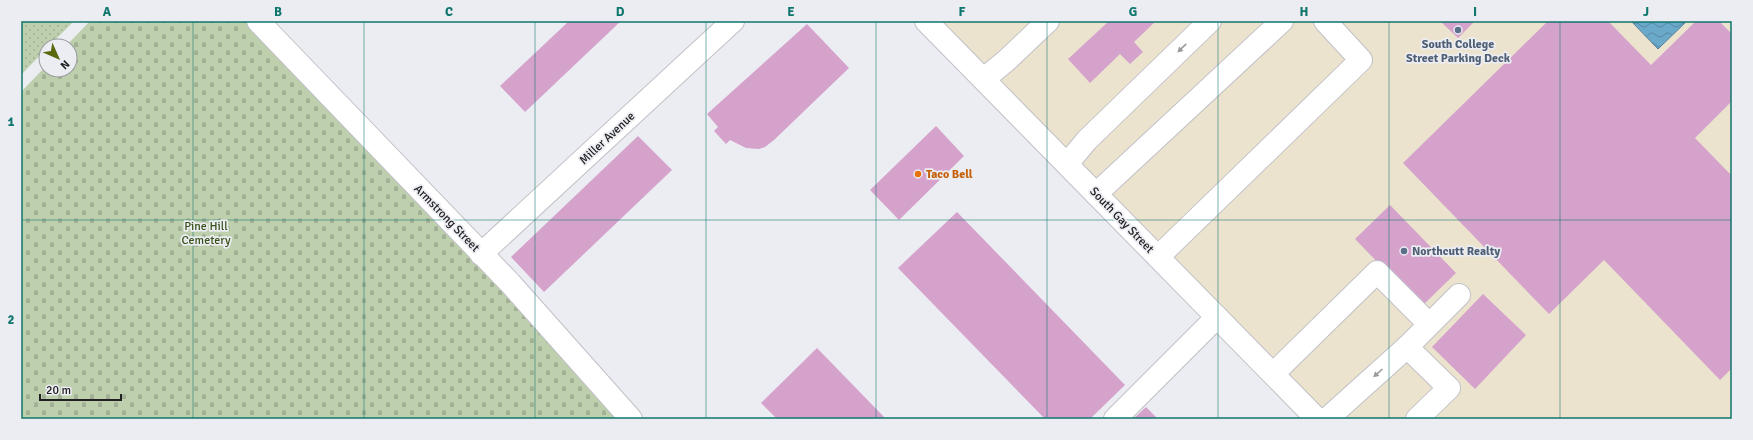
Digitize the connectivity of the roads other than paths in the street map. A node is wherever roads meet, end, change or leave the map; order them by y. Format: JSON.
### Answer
{"nodes":[{"id":1,"x":258,"y":21,"type":"edge"},
{"id":2,"x":732,"y":21,"type":"edge"},
{"id":3,"x":926,"y":21,"type":"edge"},
{"id":4,"x":1048,"y":21,"type":"edge"},
{"id":5,"x":1210,"y":21,"type":"edge"},
{"id":6,"x":1282,"y":21,"type":"edge"},
{"id":7,"x":1325,"y":21,"type":"edge"},
{"id":8,"x":984,"y":79,"type":"junction"},
{"id":9,"x":1067,"y":164,"type":"junction"},
{"id":10,"x":1096,"y":194,"type":"junction"},
{"id":11,"x":481,"y":254,"type":"junction"},
{"id":12,"x":1158,"y":257,"type":"junction"},
{"id":13,"x":1459,"y":295,"type":"dead end"},
{"id":14,"x":1217,"y":317,"type":"junction"},
{"id":15,"x":1429,"y":324,"type":"junction"},
{"id":16,"x":1407,"y":347,"type":"junction"},
{"id":17,"x":1273,"y":374,"type":"junction"},
{"id":18,"x":631,"y":419,"type":"edge"},
{"id":19,"x":1115,"y":419,"type":"edge"},
{"id":20,"x":1317,"y":419,"type":"edge"},
{"id":21,"x":1327,"y":419,"type":"edge"},
{"id":22,"x":1417,"y":419,"type":"edge"}],
"edges":[{"from":1,"to":11,"type":"street","name":"Armstrong Street"},
{"from":2,"to":11,"type":"street","name":"Miller Avenue"},
{"from":3,"to":8,"type":"street","name":"South Gay Street"},
{"from":4,"to":8,"type":"street"},
{"from":5,"to":9,"type":"street","one_way":true},
{"from":6,"to":10,"type":"street"},
{"from":7,"to":12,"type":"street"},
{"from":8,"to":9,"type":"street","name":"South Gay Street"},
{"from":9,"to":10,"type":"street","name":"South Gay Street"},
{"from":10,"to":12,"type":"street","name":"South Gay Street"},
{"from":11,"to":18,"type":"street","name":"Armstrong Street"},
{"from":12,"to":14,"type":"street","name":"South Gay Street"},
{"from":13,"to":15,"type":"street"},
{"from":14,"to":17,"type":"street","name":"South Gay Street"},
{"from":14,"to":19,"type":"street"},
{"from":15,"to":16,"type":"street"},
{"from":15,"to":17,"type":"street"},
{"from":16,"to":21,"type":"street","one_way":true},
{"from":16,"to":22,"type":"street"},
{"from":17,"to":20,"type":"street","name":"South Gay Street"}]}
